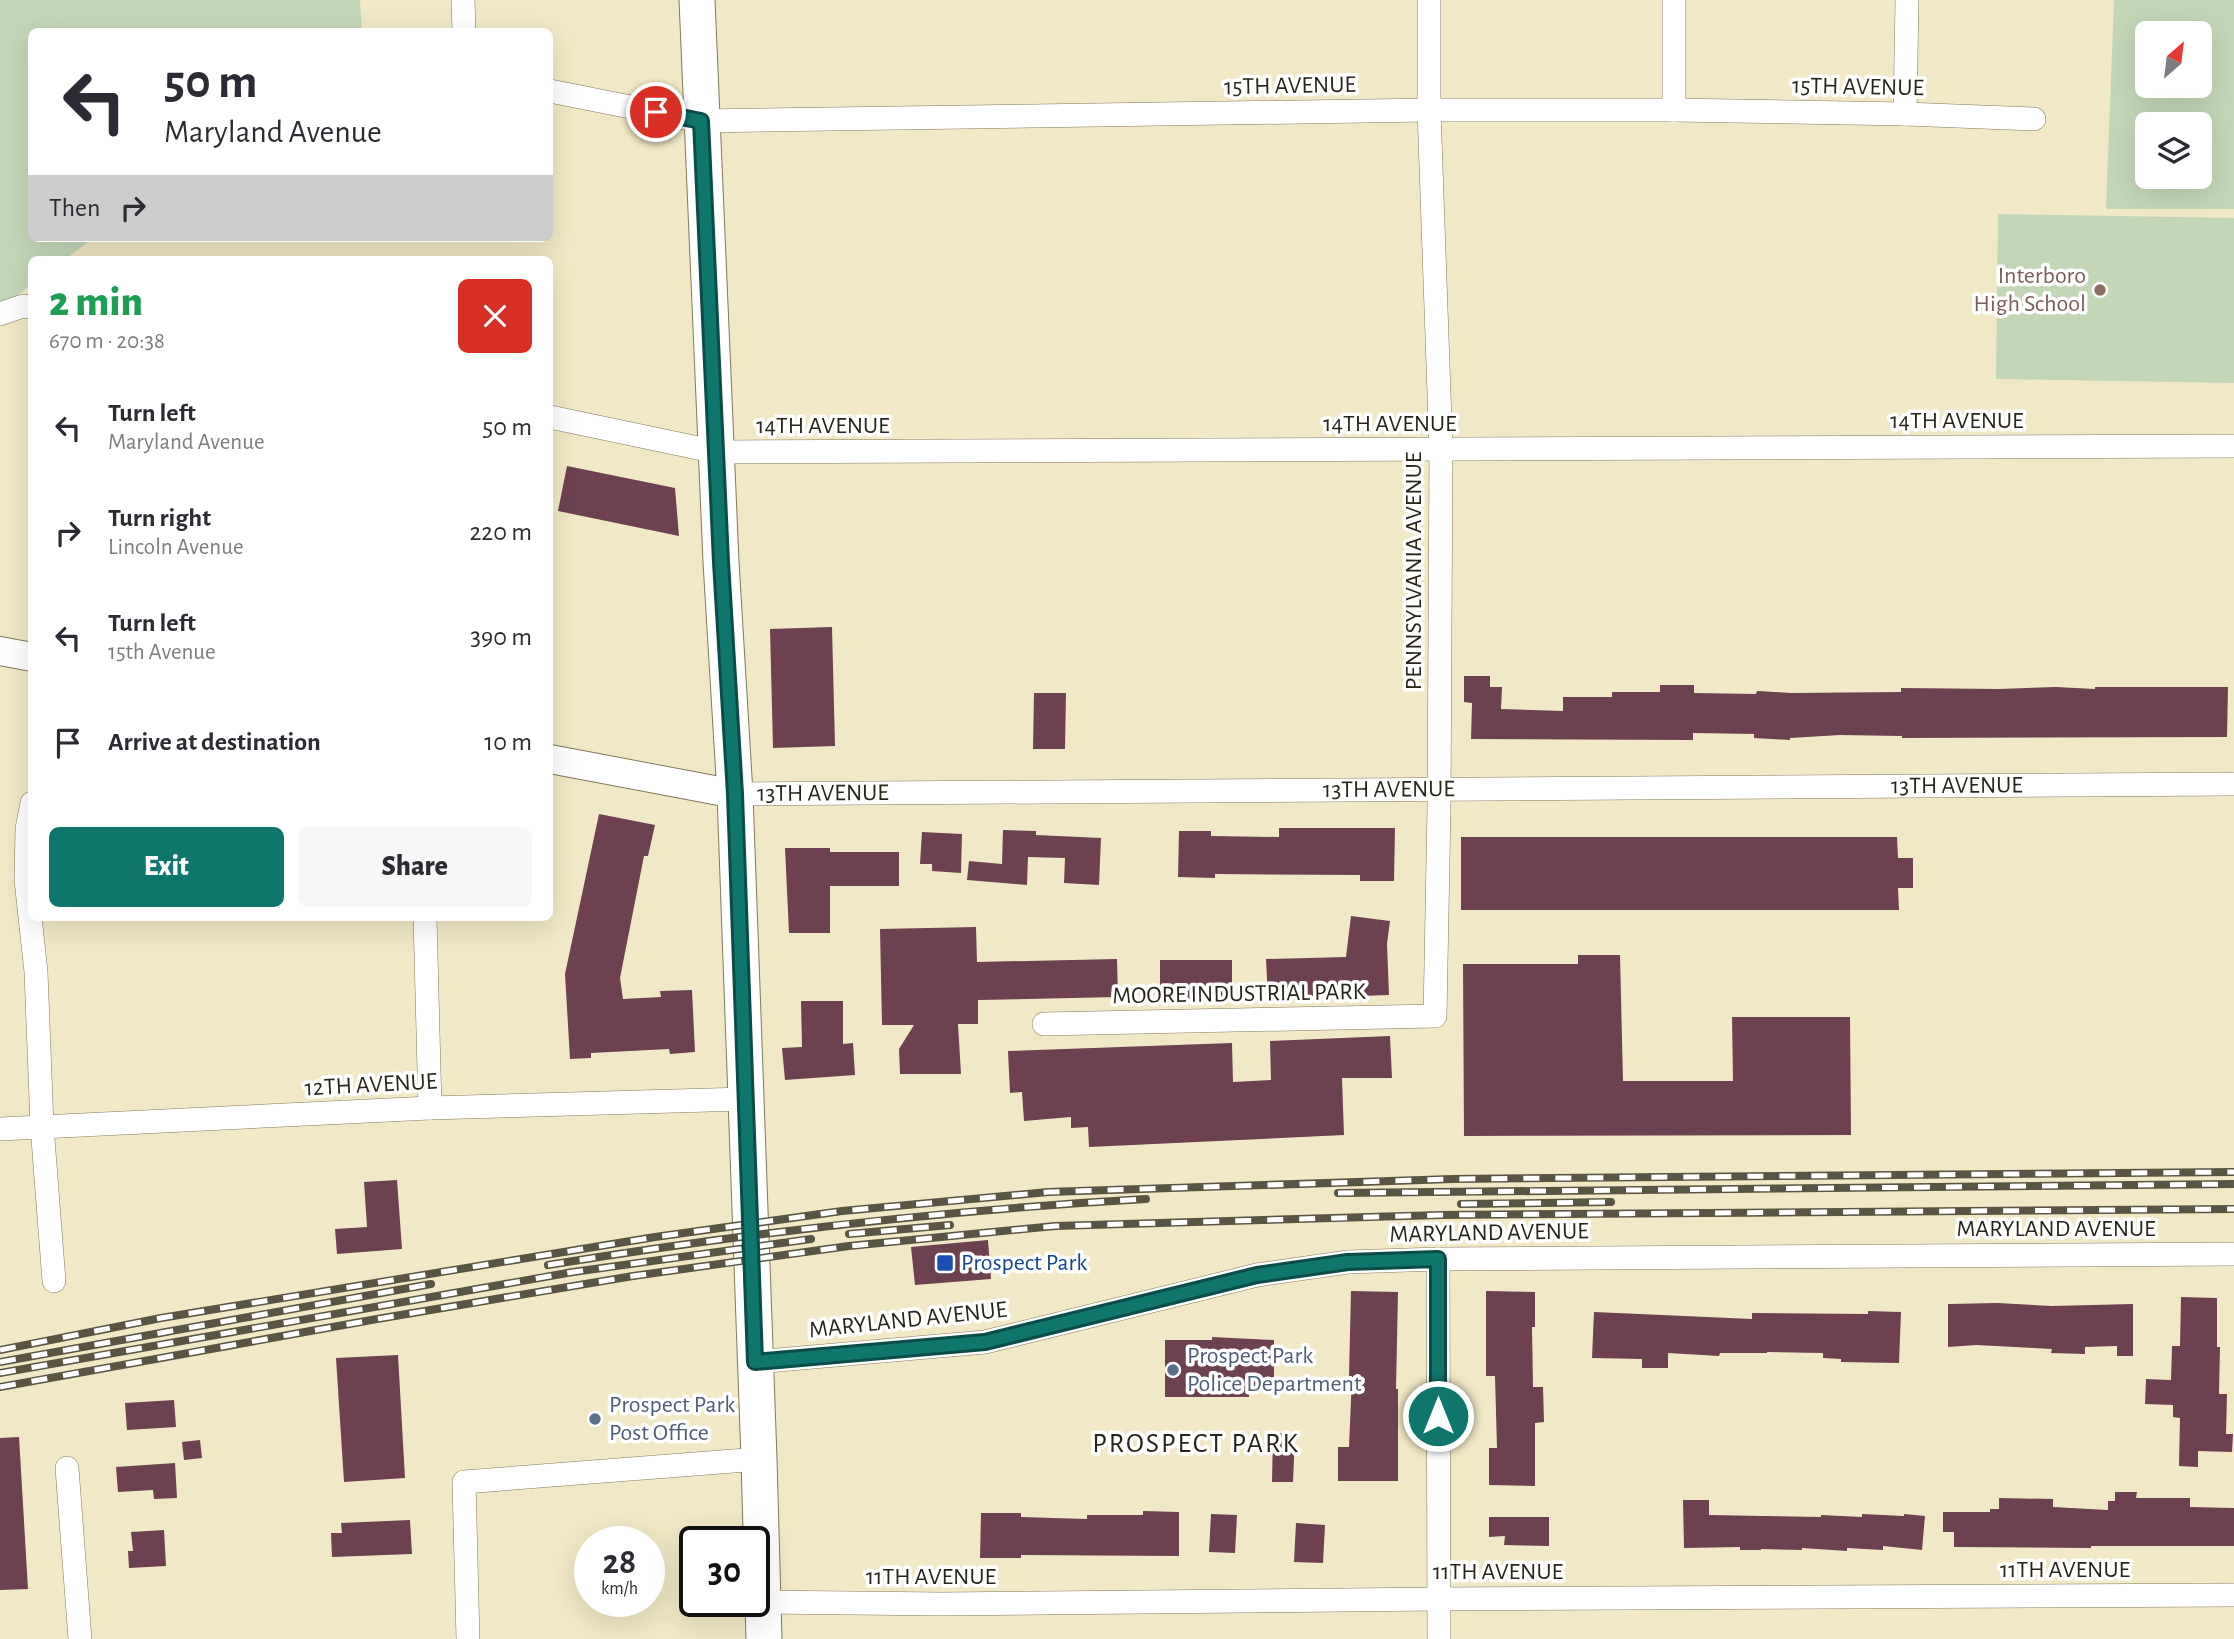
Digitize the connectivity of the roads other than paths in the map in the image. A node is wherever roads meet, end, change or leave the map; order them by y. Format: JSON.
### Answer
{"nodes":[{"id":1,"x":463,"y":0,"type":"edge"},
{"id":2,"x":697,"y":0,"type":"edge"},
{"id":3,"x":1429,"y":0,"type":"edge"},
{"id":4,"x":1674,"y":0,"type":"edge"},
{"id":5,"x":1907,"y":0,"type":"edge"},
{"id":6,"x":464,"y":28,"type":"edge"},
{"id":7,"x":553,"y":92,"type":"edge"},
{"id":8,"x":1429,"y":110,"type":"junction"},
{"id":9,"x":1674,"y":110,"type":"junction"},
{"id":10,"x":1905,"y":114,"type":"junction"},
{"id":11,"x":2034,"y":119,"type":"dead end"},
{"id":12,"x":701,"y":121,"type":"junction"},
{"id":13,"x":28,"y":307,"type":"edge"},
{"id":14,"x":0,"y":314,"type":"edge"},
{"id":15,"x":553,"y":418,"type":"edge"},
{"id":16,"x":2234,"y":446,"type":"edge"},
{"id":17,"x":1441,"y":450,"type":"junction"},
{"id":18,"x":717,"y":452,"type":"junction"},
{"id":19,"x":0,"y":651,"type":"edge"},
{"id":20,"x":28,"y":656,"type":"edge"},
{"id":21,"x":553,"y":760,"type":"edge"},
{"id":22,"x":2234,"y":784,"type":"edge"},
{"id":23,"x":1438,"y":790,"type":"junction"},
{"id":24,"x":735,"y":794,"type":"junction"},
{"id":25,"x":28,"y":824,"type":"edge"},
{"id":26,"x":28,"y":898,"type":"edge"},
{"id":27,"x":30,"y":921,"type":"edge"},
{"id":28,"x":425,"y":921,"type":"edge"},
{"id":29,"x":1435,"y":1016,"type":"joint"},
{"id":30,"x":1044,"y":1024,"type":"dead end"},
{"id":31,"x":745,"y":1099,"type":"junction"},
{"id":32,"x":430,"y":1108,"type":"junction"},
{"id":33,"x":42,"y":1126,"type":"junction"},
{"id":34,"x":0,"y":1129,"type":"edge"},
{"id":35,"x":2234,"y":1254,"type":"edge"},
{"id":36,"x":1438,"y":1259,"type":"junction"},
{"id":37,"x":54,"y":1281,"type":"dead end"},
{"id":38,"x":755,"y":1362,"type":"junction"},
{"id":39,"x":759,"y":1458,"type":"junction"},
{"id":40,"x":67,"y":1468,"type":"dead end"},
{"id":41,"x":760,"y":1526,"type":"edge"},
{"id":42,"x":2234,"y":1595,"type":"edge"},
{"id":43,"x":1438,"y":1599,"type":"junction"},
{"id":44,"x":770,"y":1602,"type":"edge"},
{"id":45,"x":763,"y":1617,"type":"edge"},
{"id":46,"x":80,"y":1639,"type":"edge"},
{"id":47,"x":468,"y":1639,"type":"edge"},
{"id":48,"x":764,"y":1639,"type":"edge"},
{"id":49,"x":1439,"y":1639,"type":"edge"}],
"edges":[{"from":1,"to":6,"type":"street"},
{"from":2,"to":12,"type":"main road"},
{"from":3,"to":8,"type":"street","name":"PENNSYLVANIA AVENUE"},
{"from":4,"to":9,"type":"street"},
{"from":5,"to":10,"type":"street"},
{"from":7,"to":12,"type":"street","name":"15TH AVENUE"},
{"from":8,"to":9,"type":"street","name":"15TH AVENUE"},
{"from":8,"to":12,"type":"street","name":"15TH AVENUE"},
{"from":8,"to":17,"type":"street","name":"PENNSYLVANIA AVENUE"},
{"from":9,"to":10,"type":"street","name":"15TH AVENUE"},
{"from":10,"to":11,"type":"street","name":"15TH AVENUE"},
{"from":12,"to":18,"type":"main road"},
{"from":13,"to":14,"type":"street"},
{"from":15,"to":18,"type":"street","name":"14TH AVENUE"},
{"from":16,"to":17,"type":"street","name":"14TH AVENUE"},
{"from":17,"to":18,"type":"street","name":"14TH AVENUE"},
{"from":17,"to":23,"type":"street","name":"PENNSYLVANIA AVENUE"},
{"from":18,"to":24,"type":"main road"},
{"from":19,"to":20,"type":"street"},
{"from":21,"to":24,"type":"street","name":"13TH AVENUE"},
{"from":22,"to":23,"type":"street","name":"13TH AVENUE"},
{"from":23,"to":24,"type":"street","name":"13TH AVENUE"},
{"from":23,"to":29,"type":"street","name":"PENNSYLVANIA AVENUE"},
{"from":24,"to":31,"type":"main road"},
{"from":25,"to":26,"type":"street"},
{"from":27,"to":33,"type":"street"},
{"from":28,"to":32,"type":"street"},
{"from":29,"to":30,"type":"street","name":"MOORE INDUSTRIAL PARK"},
{"from":31,"to":32,"type":"street","name":"12TH AVENUE"},
{"from":31,"to":38,"type":"main road"},
{"from":32,"to":33,"type":"street","name":"12TH AVENUE"},
{"from":33,"to":34,"type":"street","name":"12TH AVENUE"},
{"from":33,"to":37,"type":"street"},
{"from":35,"to":36,"type":"street","name":"MARYLAND AVENUE"},
{"from":36,"to":38,"type":"street","name":"MARYLAND AVENUE"},
{"from":36,"to":43,"type":"street"},
{"from":38,"to":39,"type":"main road"},
{"from":39,"to":41,"type":"main road"},
{"from":39,"to":47,"type":"street"},
{"from":40,"to":46,"type":"street"},
{"from":42,"to":43,"type":"street","name":"11TH AVENUE"},
{"from":43,"to":44,"type":"street","name":"11TH AVENUE"},
{"from":43,"to":49,"type":"street"},
{"from":45,"to":48,"type":"main road"}]}
